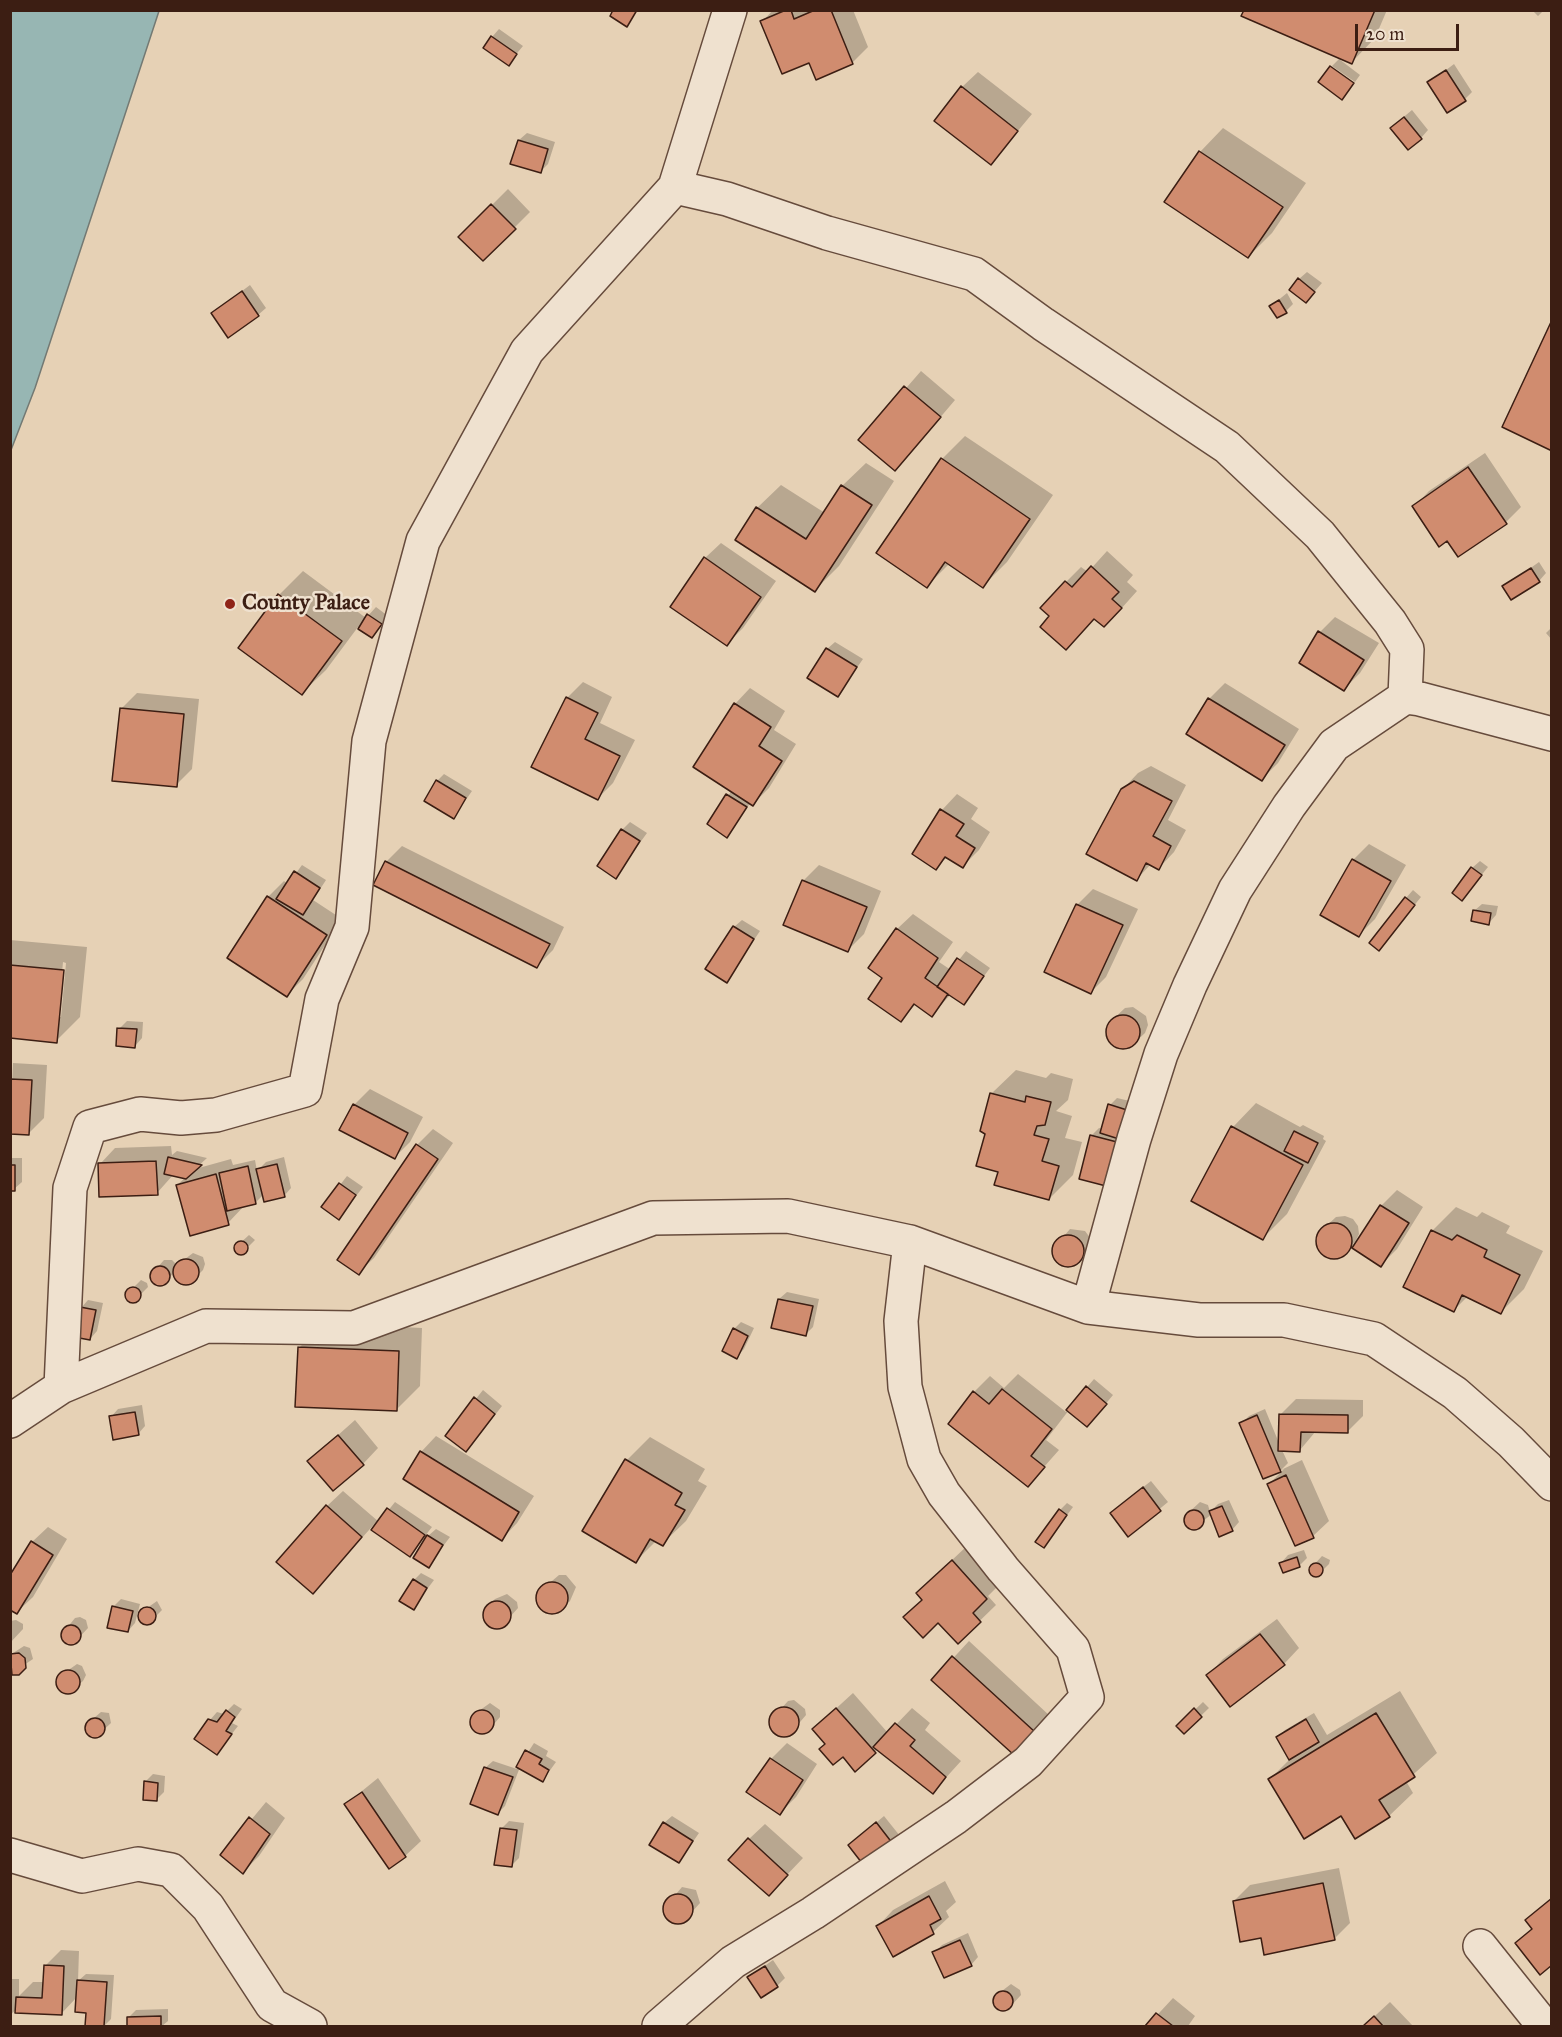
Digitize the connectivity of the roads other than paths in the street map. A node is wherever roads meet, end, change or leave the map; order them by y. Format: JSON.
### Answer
{"nodes":[{"id":1,"x":730,"y":10,"type":"edge"},
{"id":2,"x":675,"y":187,"type":"junction"},
{"id":3,"x":1405,"y":697,"type":"junction"},
{"id":4,"x":1551,"y":734,"type":"edge"},
{"id":5,"x":910,"y":1242,"type":"junction"},
{"id":6,"x":1088,"y":1306,"type":"junction"},
{"id":7,"x":61,"y":1387,"type":"junction"},
{"id":8,"x":10,"y":1421,"type":"edge"},
{"id":9,"x":1551,"y":1484,"type":"edge"},
{"id":10,"x":10,"y":1855,"type":"edge"},
{"id":11,"x":1480,"y":1946,"type":"dead end"},
{"id":12,"x":310,"y":2026,"type":"edge"},
{"id":13,"x":660,"y":2026,"type":"edge"},
{"id":14,"x":1544,"y":2026,"type":"edge"}],
"edges":[{"from":1,"to":2,"type":"street"},
{"from":2,"to":3,"type":"street"},
{"from":2,"to":7,"type":"street"},
{"from":3,"to":4,"type":"street"},
{"from":3,"to":6,"type":"street"},
{"from":5,"to":6,"type":"street"},
{"from":5,"to":7,"type":"street"},
{"from":5,"to":13,"type":"street"},
{"from":6,"to":9,"type":"street"},
{"from":7,"to":8,"type":"street"},
{"from":10,"to":12,"type":"street"},
{"from":11,"to":14,"type":"street"}]}
